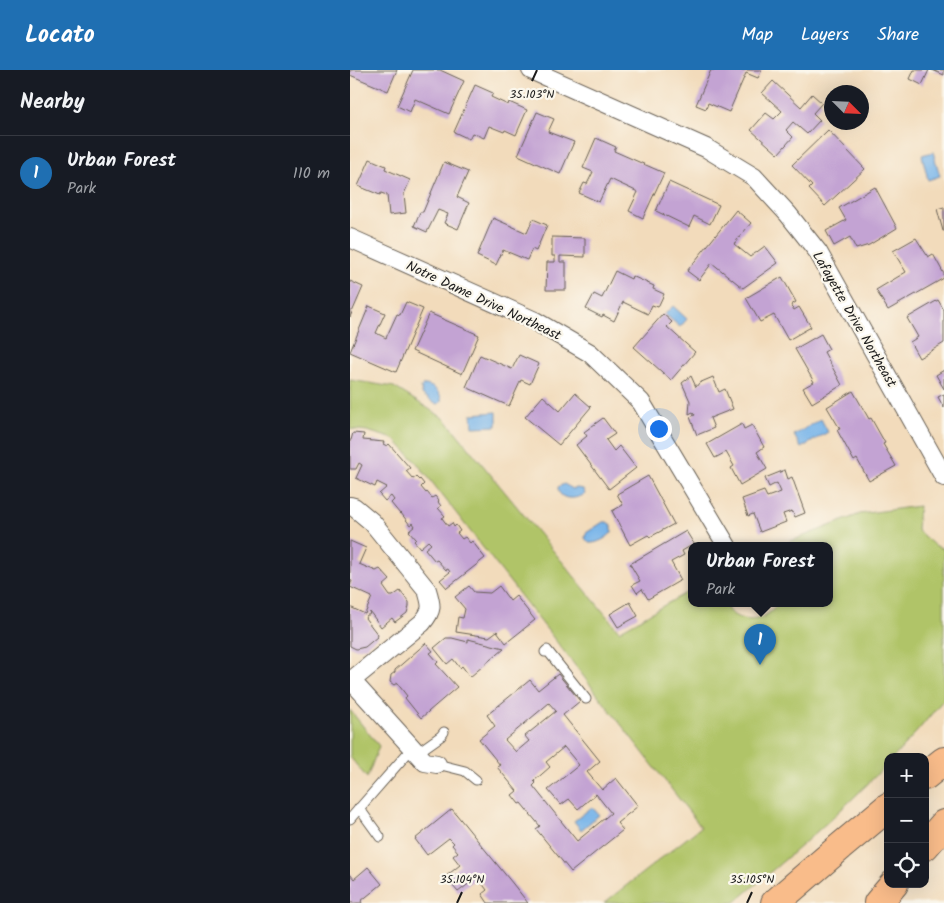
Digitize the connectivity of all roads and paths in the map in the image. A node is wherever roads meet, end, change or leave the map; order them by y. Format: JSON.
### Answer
{"nodes":[{"id":1,"x":531,"y":70,"type":"edge"},
{"id":2,"x":350,"y":238,"type":"edge"},
{"id":3,"x":944,"y":477,"type":"edge"},
{"id":4,"x":350,"y":506,"type":"edge"},
{"id":5,"x":725,"y":542,"type":"edge"},
{"id":6,"x":545,"y":652,"type":"dead end"},
{"id":7,"x":351,"y":679,"type":"edge"},
{"id":8,"x":586,"y":699,"type":"dead end"},
{"id":9,"x":444,"y":732,"type":"dead end"},
{"id":10,"x":414,"y":751,"type":"junction"},
{"id":11,"x":944,"y":761,"type":"edge"},
{"id":12,"x":436,"y":764,"type":"joint"},
{"id":13,"x":929,"y":773,"type":"edge"},
{"id":14,"x":476,"y":780,"type":"dead end"},
{"id":15,"x":359,"y":808,"type":"junction"},
{"id":16,"x":884,"y":810,"type":"edge"},
{"id":17,"x":350,"y":819,"type":"edge"},
{"id":18,"x":944,"y":824,"type":"edge"},
{"id":19,"x":380,"y":837,"type":"dead end"},
{"id":20,"x":928,"y":843,"type":"edge"},
{"id":21,"x":891,"y":888,"type":"edge"},
{"id":22,"x":775,"y":903,"type":"edge"},
{"id":23,"x":878,"y":903,"type":"edge"}],
"edges":[{"from":1,"to":3,"type":"street","name":"Lafayette Drive Northeast"},
{"from":2,"to":5,"type":"street","name":"Notre Dame Drive Northeast"},
{"from":4,"to":7,"type":"street"},
{"from":6,"to":8,"type":"lane"},
{"from":7,"to":10,"type":"street"},
{"from":9,"to":10,"type":"lane"},
{"from":10,"to":12,"type":"street"},
{"from":10,"to":15,"type":"lane"},
{"from":11,"to":13,"type":"highway"},
{"from":12,"to":14,"type":"lane"},
{"from":15,"to":17,"type":"lane"},
{"from":15,"to":19,"type":"lane"},
{"from":16,"to":22,"type":"highway"},
{"from":18,"to":20,"type":"highway"},
{"from":21,"to":23,"type":"highway"}]}
